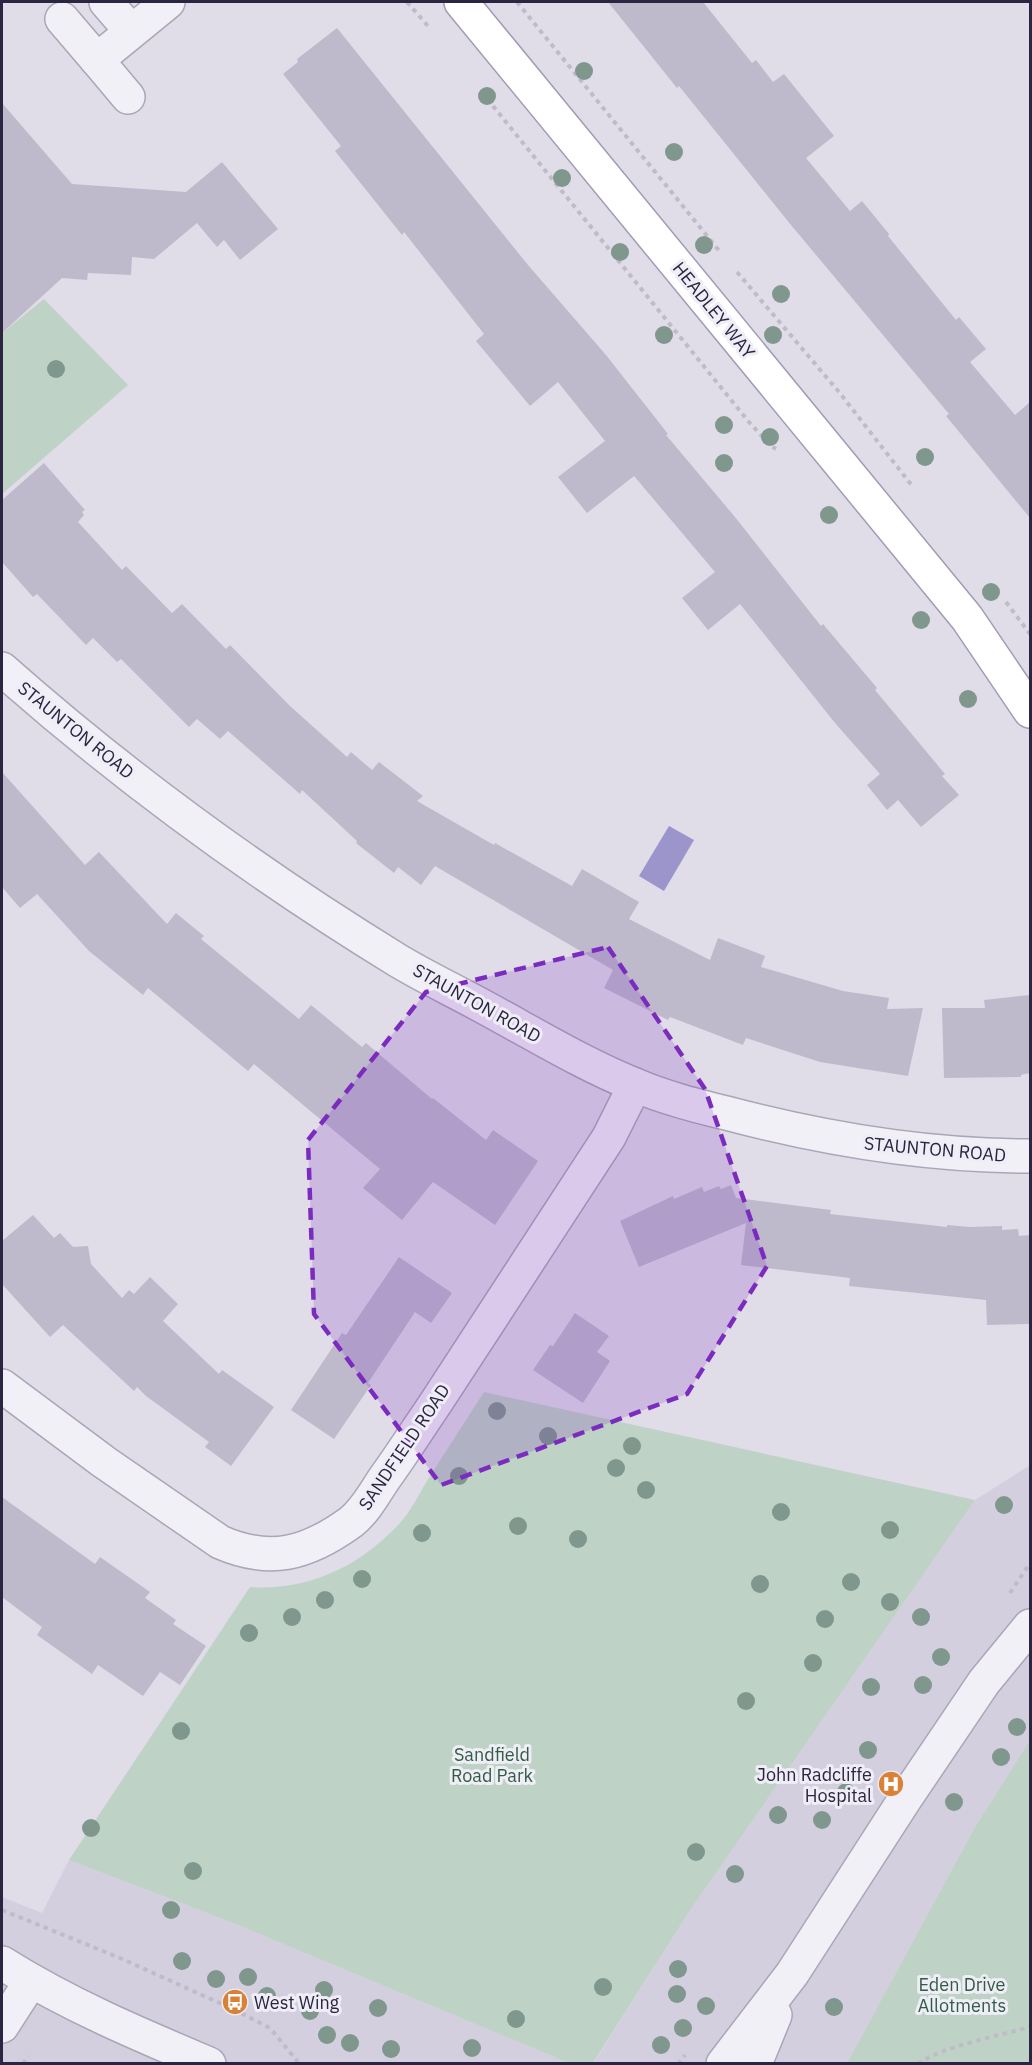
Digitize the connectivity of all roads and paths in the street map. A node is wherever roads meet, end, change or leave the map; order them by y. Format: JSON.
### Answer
{"nodes":[{"id":1,"x":106,"y":2,"type":"edge"},
{"id":2,"x":168,"y":2,"type":"edge"},
{"id":3,"x":461,"y":2,"type":"edge"},
{"id":4,"x":517,"y":2,"type":"edge"},
{"id":5,"x":62,"y":19,"type":"dead end"},
{"id":6,"x":131,"y":31,"type":"junction"},
{"id":7,"x":97,"y":60,"type":"junction"},
{"id":8,"x":129,"y":97,"type":"dead end"},
{"id":9,"x":728,"y":262,"type":"dead end"},
{"id":10,"x":736,"y":271,"type":"dead end"},
{"id":11,"x":914,"y":488,"type":"dead end"},
{"id":12,"x":1002,"y":597,"type":"dead end"},
{"id":13,"x":967,"y":618,"type":"junction"},
{"id":14,"x":1030,"y":634,"type":"edge"},
{"id":15,"x":2,"y":669,"type":"edge"},
{"id":16,"x":1030,"y":680,"type":"edge"},
{"id":17,"x":1030,"y":711,"type":"edge"},
{"id":18,"x":635,"y":1085,"type":"junction"},
{"id":19,"x":1030,"y":1156,"type":"edge"},
{"id":20,"x":2,"y":1386,"type":"edge"},
{"id":21,"x":1030,"y":1626,"type":"edge"},
{"id":22,"x":2,"y":1910,"type":"edge"},
{"id":23,"x":2,"y":1963,"type":"edge"},
{"id":24,"x":792,"y":1974,"type":"junction"},
{"id":25,"x":31,"y":1981,"type":"junction"},
{"id":26,"x":2,"y":2026,"type":"edge"},
{"id":27,"x":1030,"y":2027,"type":"edge"},
{"id":28,"x":209,"y":2064,"type":"edge"},
{"id":29,"x":303,"y":2064,"type":"edge"},
{"id":30,"x":723,"y":2064,"type":"edge"},
{"id":31,"x":755,"y":2064,"type":"edge"},
{"id":32,"x":918,"y":2064,"type":"edge"}],
"edges":[{"from":1,"to":6,"type":"street"},
{"from":2,"to":6,"type":"street"},
{"from":3,"to":13,"type":"main road","name":"HEADLEY WAY"},
{"from":4,"to":9,"type":"path"},
{"from":5,"to":7,"type":"street"},
{"from":6,"to":7,"type":"street"},
{"from":7,"to":8,"type":"street"},
{"from":10,"to":11,"type":"path"},
{"from":12,"to":14,"type":"path"},
{"from":13,"to":16,"type":"main road","name":"HEADLEY WAY"},
{"from":13,"to":17,"type":"main road","name":"HEADLEY WAY"},
{"from":15,"to":18,"type":"street","name":"STAUNTON ROAD"},
{"from":18,"to":19,"type":"street","name":"STAUNTON ROAD"},
{"from":18,"to":20,"type":"street","name":"SANDFIELD ROAD"},
{"from":21,"to":24,"type":"street"},
{"from":22,"to":29,"type":"path"},
{"from":23,"to":25,"type":"street"},
{"from":24,"to":30,"type":"street"},
{"from":24,"to":31,"type":"street"},
{"from":25,"to":26,"type":"street"},
{"from":25,"to":28,"type":"street"},
{"from":27,"to":32,"type":"path"}]}
